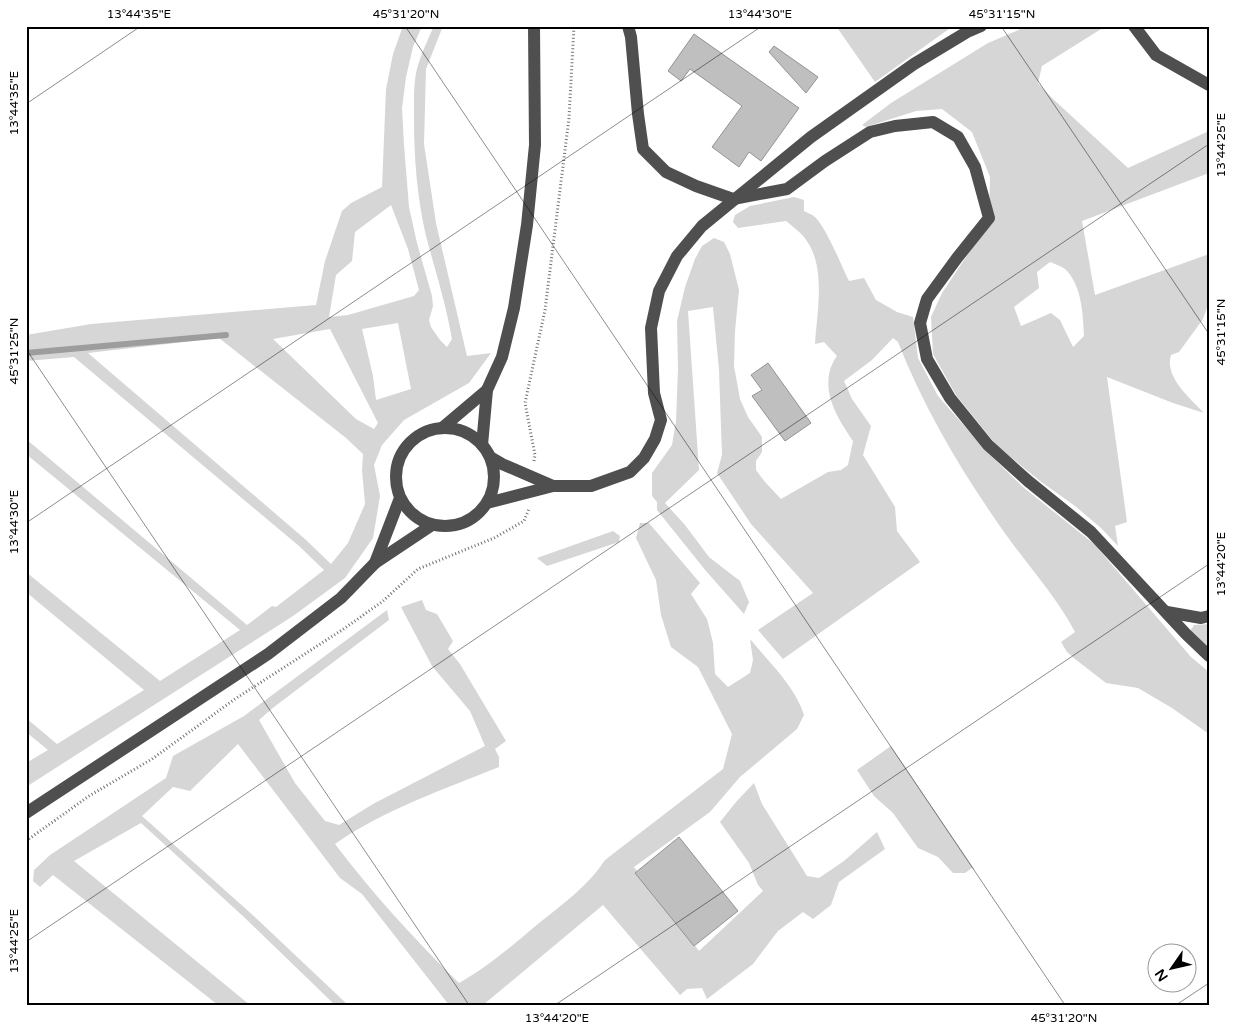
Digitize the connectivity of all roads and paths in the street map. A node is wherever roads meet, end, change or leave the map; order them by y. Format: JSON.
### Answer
{"nodes":[{"id":1,"x":534,"y":26,"type":"edge"},
{"id":2,"x":628,"y":26,"type":"edge"},
{"id":3,"x":981,"y":26,"type":"edge"},
{"id":4,"x":1134,"y":26,"type":"edge"},
{"id":5,"x":1209,"y":85,"type":"edge"},
{"id":6,"x":733,"y":199,"type":"junction"},
{"id":7,"x":487,"y":390,"type":"junction"},
{"id":8,"x":442,"y":428,"type":"junction"},
{"id":9,"x":482,"y":445,"type":"junction"},
{"id":10,"x":490,"y":458,"type":"junction"},
{"id":11,"x":553,"y":486,"type":"junction"},
{"id":12,"x":400,"y":498,"type":"junction"},
{"id":13,"x":487,"y":503,"type":"junction"},
{"id":14,"x":432,"y":525,"type":"junction"},
{"id":15,"x":375,"y":563,"type":"junction"},
{"id":16,"x":1167,"y":612,"type":"junction"},
{"id":17,"x":1209,"y":616,"type":"edge"},
{"id":18,"x":1209,"y":656,"type":"edge"},
{"id":19,"x":26,"y":813,"type":"edge"}],
"edges":[{"from":1,"to":7,"type":"street"},
{"from":2,"to":6,"type":"street"},
{"from":3,"to":6,"type":"street"},
{"from":4,"to":5,"type":"street"},
{"from":6,"to":11,"type":"street"},
{"from":6,"to":16,"type":"street"},
{"from":7,"to":8,"type":"street"},
{"from":7,"to":9,"type":"street"},
{"from":8,"to":9,"type":"street"},
{"from":8,"to":12,"type":"street"},
{"from":9,"to":10,"type":"street"},
{"from":10,"to":11,"type":"street"},
{"from":10,"to":13,"type":"street"},
{"from":11,"to":13,"type":"street"},
{"from":12,"to":14,"type":"street"},
{"from":12,"to":15,"type":"street"},
{"from":13,"to":14,"type":"street"},
{"from":14,"to":15,"type":"street"},
{"from":15,"to":19,"type":"street"},
{"from":16,"to":17,"type":"street"},
{"from":16,"to":18,"type":"street"}]}
